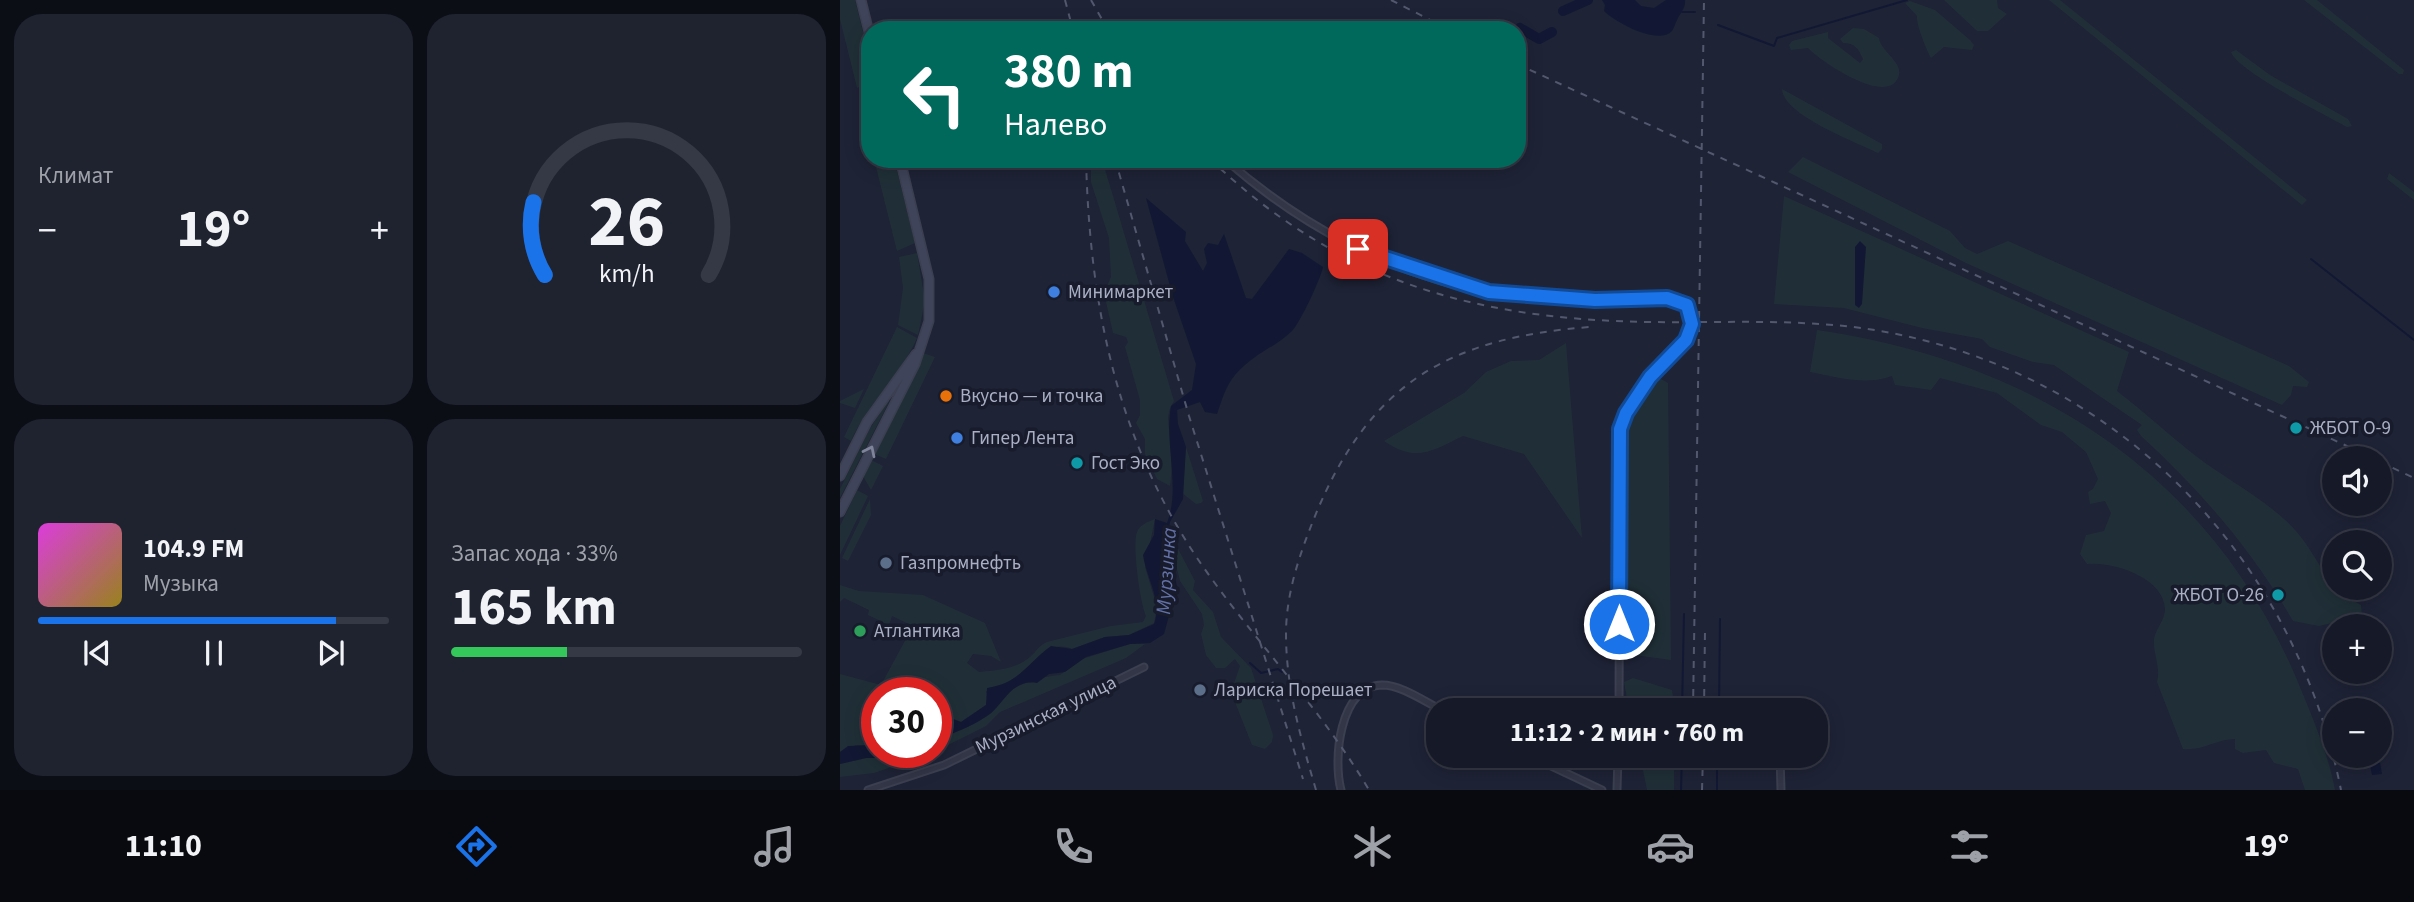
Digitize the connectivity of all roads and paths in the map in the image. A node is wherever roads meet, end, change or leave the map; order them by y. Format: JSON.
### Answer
{"nodes":[{"id":1,"x":861,"y":0,"type":"edge"},
{"id":2,"x":866,"y":21,"type":"edge"},
{"id":3,"x":902,"y":168,"type":"edge"},
{"id":4,"x":1237,"y":168,"type":"edge"},
{"id":5,"x":916,"y":354,"type":"junction"},
{"id":6,"x":840,"y":477,"type":"edge"},
{"id":7,"x":840,"y":512,"type":"edge"},
{"id":8,"x":1144,"y":667,"type":"dead end"},
{"id":9,"x":1619,"y":698,"type":"edge"},
{"id":10,"x":1426,"y":703,"type":"edge"},
{"id":11,"x":1555,"y":768,"type":"edge"},
{"id":12,"x":1618,"y":768,"type":"edge"},
{"id":13,"x":1780,"y":768,"type":"edge"},
{"id":14,"x":868,"y":790,"type":"edge"},
{"id":15,"x":1341,"y":790,"type":"edge"},
{"id":16,"x":1602,"y":790,"type":"edge"},
{"id":17,"x":1617,"y":790,"type":"edge"},
{"id":18,"x":1781,"y":790,"type":"edge"}],
"edges":[{"from":1,"to":2,"type":"street"},
{"from":3,"to":5,"type":"street"},
{"from":4,"to":9,"type":"street"},
{"from":5,"to":6,"type":"street"},
{"from":7,"to":5,"type":"street","one_way":true},
{"from":8,"to":14,"type":"street","name":"Мурзинская улица"},
{"from":10,"to":15,"type":"street"},
{"from":11,"to":16,"type":"street"},
{"from":12,"to":17,"type":"street"},
{"from":13,"to":18,"type":"street"}]}
